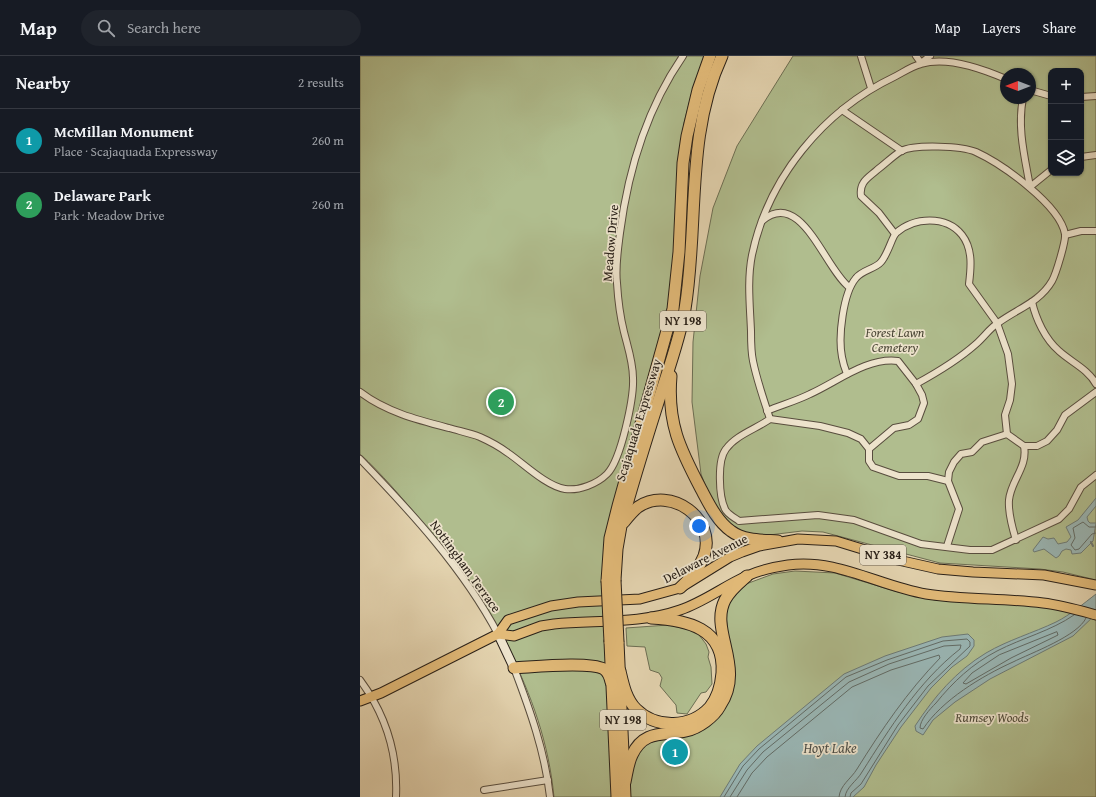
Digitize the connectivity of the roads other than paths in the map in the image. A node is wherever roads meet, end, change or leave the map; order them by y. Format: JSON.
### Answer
{"nodes":[{"id":1,"x":683,"y":56,"type":"edge"},
{"id":2,"x":710,"y":56,"type":"edge"},
{"id":3,"x":722,"y":56,"type":"edge"},
{"id":4,"x":861,"y":56,"type":"edge"},
{"id":5,"x":916,"y":56,"type":"edge"},
{"id":6,"x":930,"y":56,"type":"edge"},
{"id":7,"x":921,"y":64,"type":"junction"},
{"id":8,"x":1000,"y":77,"type":"edge"},
{"id":9,"x":871,"y":88,"type":"junction"},
{"id":10,"x":1036,"y":92,"type":"edge"},
{"id":11,"x":1048,"y":95,"type":"edge"},
{"id":12,"x":1096,"y":96,"type":"edge"},
{"id":13,"x":1084,"y":97,"type":"edge"},
{"id":14,"x":1022,"y":104,"type":"edge"},
{"id":15,"x":842,"y":110,"type":"junction"},
{"id":16,"x":902,"y":151,"type":"junction"},
{"id":17,"x":1096,"y":155,"type":"edge"},
{"id":18,"x":1084,"y":157,"type":"edge"},
{"id":19,"x":1048,"y":172,"type":"edge"},
{"id":20,"x":1030,"y":187,"type":"junction"},
{"id":21,"x":760,"y":224,"type":"junction"},
{"id":22,"x":1096,"y":231,"type":"edge"},
{"id":23,"x":895,"y":234,"type":"junction"},
{"id":24,"x":1065,"y":235,"type":"junction"},
{"id":25,"x":849,"y":287,"type":"junction"},
{"id":26,"x":1032,"y":302,"type":"junction"},
{"id":27,"x":997,"y":323,"type":"junction"},
{"id":28,"x":676,"y":348,"type":"junction"},
{"id":29,"x":847,"y":374,"type":"junction"},
{"id":30,"x":916,"y":384,"type":"junction"},
{"id":31,"x":1096,"y":384,"type":"edge"},
{"id":32,"x":360,"y":392,"type":"edge"},
{"id":33,"x":1096,"y":392,"type":"edge"},
{"id":34,"x":767,"y":411,"type":"junction"},
{"id":35,"x":770,"y":420,"type":"junction"},
{"id":36,"x":1007,"y":434,"type":"junction"},
{"id":37,"x":1024,"y":446,"type":"junction"},
{"id":38,"x":869,"y":449,"type":"junction"},
{"id":39,"x":360,"y":459,"type":"edge"},
{"id":40,"x":1096,"y":475,"type":"edge"},
{"id":41,"x":948,"y":481,"type":"junction"},
{"id":42,"x":621,"y":526,"type":"junction"},
{"id":43,"x":1016,"y":540,"type":"junction"},
{"id":44,"x":778,"y":541,"type":"junction"},
{"id":45,"x":947,"y":546,"type":"junction"},
{"id":46,"x":747,"y":576,"type":"junction"},
{"id":47,"x":611,"y":580,"type":"junction"},
{"id":48,"x":1096,"y":585,"type":"edge"},
{"id":49,"x":680,"y":588,"type":"junction"},
{"id":50,"x":1096,"y":615,"type":"edge"},
{"id":51,"x":651,"y":618,"type":"junction"},
{"id":52,"x":498,"y":634,"type":"junction"},
{"id":53,"x":614,"y":642,"type":"junction"},
{"id":54,"x":583,"y":665,"type":"junction"},
{"id":55,"x":514,"y":668,"type":"junction"},
{"id":56,"x":620,"y":671,"type":"junction"},
{"id":57,"x":360,"y":680,"type":"edge"},
{"id":58,"x":613,"y":686,"type":"junction"},
{"id":59,"x":372,"y":697,"type":"junction"},
{"id":60,"x":360,"y":701,"type":"edge"},
{"id":61,"x":548,"y":780,"type":"junction"},
{"id":62,"x":626,"y":782,"type":"junction"},
{"id":63,"x":484,"y":790,"type":"dead end"},
{"id":64,"x":396,"y":797,"type":"edge"},
{"id":65,"x":550,"y":797,"type":"edge"},
{"id":66,"x":617,"y":797,"type":"edge"},
{"id":67,"x":625,"y":797,"type":"edge"}],
"edges":[{"from":1,"to":32,"type":"street","name":"Meadow Drive"},
{"from":2,"to":47,"type":"highway","name":"Scajaquada Expressway","number":"NY 198"},
{"from":3,"to":28,"type":"highway","name":"Scajaquada Expressway","number":"NY 198"},
{"from":4,"to":9,"type":"street"},
{"from":5,"to":7,"type":"street"},
{"from":6,"to":7,"type":"street"},
{"from":7,"to":8,"type":"street"},
{"from":7,"to":9,"type":"street"},
{"from":9,"to":15,"type":"street"},
{"from":10,"to":11,"type":"street"},
{"from":12,"to":13,"type":"street"},
{"from":14,"to":20,"type":"street"},
{"from":15,"to":16,"type":"street"},
{"from":15,"to":21,"type":"street"},
{"from":16,"to":20,"type":"street"},
{"from":16,"to":23,"type":"street"},
{"from":17,"to":18,"type":"street"},
{"from":19,"to":20,"type":"street"},
{"from":20,"to":24,"type":"street"},
{"from":21,"to":25,"type":"street"},
{"from":21,"to":34,"type":"street"},
{"from":22,"to":24,"type":"street"},
{"from":23,"to":25,"type":"street"},
{"from":23,"to":27,"type":"street"},
{"from":24,"to":26,"type":"street"},
{"from":25,"to":29,"type":"street"},
{"from":26,"to":27,"type":"street"},
{"from":26,"to":31,"type":"street"},
{"from":27,"to":30,"type":"street"},
{"from":27,"to":36,"type":"street"},
{"from":28,"to":42,"type":"highway","name":"Scajaquada Expressway","number":"NY 198"},
{"from":28,"to":44,"type":"highway"},
{"from":29,"to":30,"type":"street"},
{"from":29,"to":34,"type":"street"},
{"from":30,"to":38,"type":"street"},
{"from":33,"to":37,"type":"street"},
{"from":34,"to":35,"type":"street"},
{"from":35,"to":38,"type":"street"},
{"from":35,"to":45,"type":"street"},
{"from":36,"to":37,"type":"street"},
{"from":36,"to":41,"type":"street"},
{"from":37,"to":43,"type":"street"},
{"from":38,"to":41,"type":"street"},
{"from":39,"to":52,"type":"street","name":"Nottingham Terrace"},
{"from":40,"to":43,"type":"street"},
{"from":41,"to":45,"type":"street"},
{"from":42,"to":47,"type":"highway","name":"Scajaquada Expressway","number":"NY 198"},
{"from":42,"to":49,"type":"highway"},
{"from":43,"to":45,"type":"street"},
{"from":44,"to":48,"type":"main road","name":"Delaware Avenue","number":"NY 384"},
{"from":44,"to":49,"type":"main road","name":"Delaware Avenue","number":"NY 384"},
{"from":46,"to":50,"type":"main road","name":"Delaware Avenue","number":"NY 384"},
{"from":46,"to":51,"type":"main road","name":"Delaware Avenue","number":"NY 384"},
{"from":46,"to":62,"type":"highway"},
{"from":47,"to":53,"type":"highway","name":"Scajaquada Expressway","number":"NY 198","bridge":true},
{"from":49,"to":52,"type":"main road","name":"Delaware Avenue","number":"NY 384"},
{"from":51,"to":52,"type":"main road","name":"Delaware Avenue","number":"NY 384"},
{"from":51,"to":56,"type":"highway"},
{"from":52,"to":55,"type":"street","name":"Nottingham Terrace"},
{"from":52,"to":59,"type":"main road","name":"Delaware Avenue","number":"NY 384"},
{"from":53,"to":54,"type":"highway"},
{"from":53,"to":56,"type":"highway","name":"Scajaquada Expressway","number":"NY 198"},
{"from":53,"to":58,"type":"highway","name":"Scajaquada Expressway","number":"NY 198"},
{"from":54,"to":55,"type":"highway"},
{"from":54,"to":58,"type":"highway"},
{"from":55,"to":61,"type":"street","name":"Nottingham Terrace"},
{"from":56,"to":62,"type":"highway","name":"Scajaquada Expressway","number":"NY 198"},
{"from":57,"to":59,"type":"street"},
{"from":58,"to":66,"type":"highway","name":"Scajaquada Expressway","number":"NY 198"},
{"from":59,"to":60,"type":"main road","name":"Delaware Avenue","number":"NY 384"},
{"from":59,"to":64,"type":"street"},
{"from":61,"to":63,"type":"street"},
{"from":61,"to":65,"type":"street","name":"Nottingham Terrace"},
{"from":62,"to":67,"type":"highway","name":"Scajaquada Expressway","number":"NY 198"}]}
